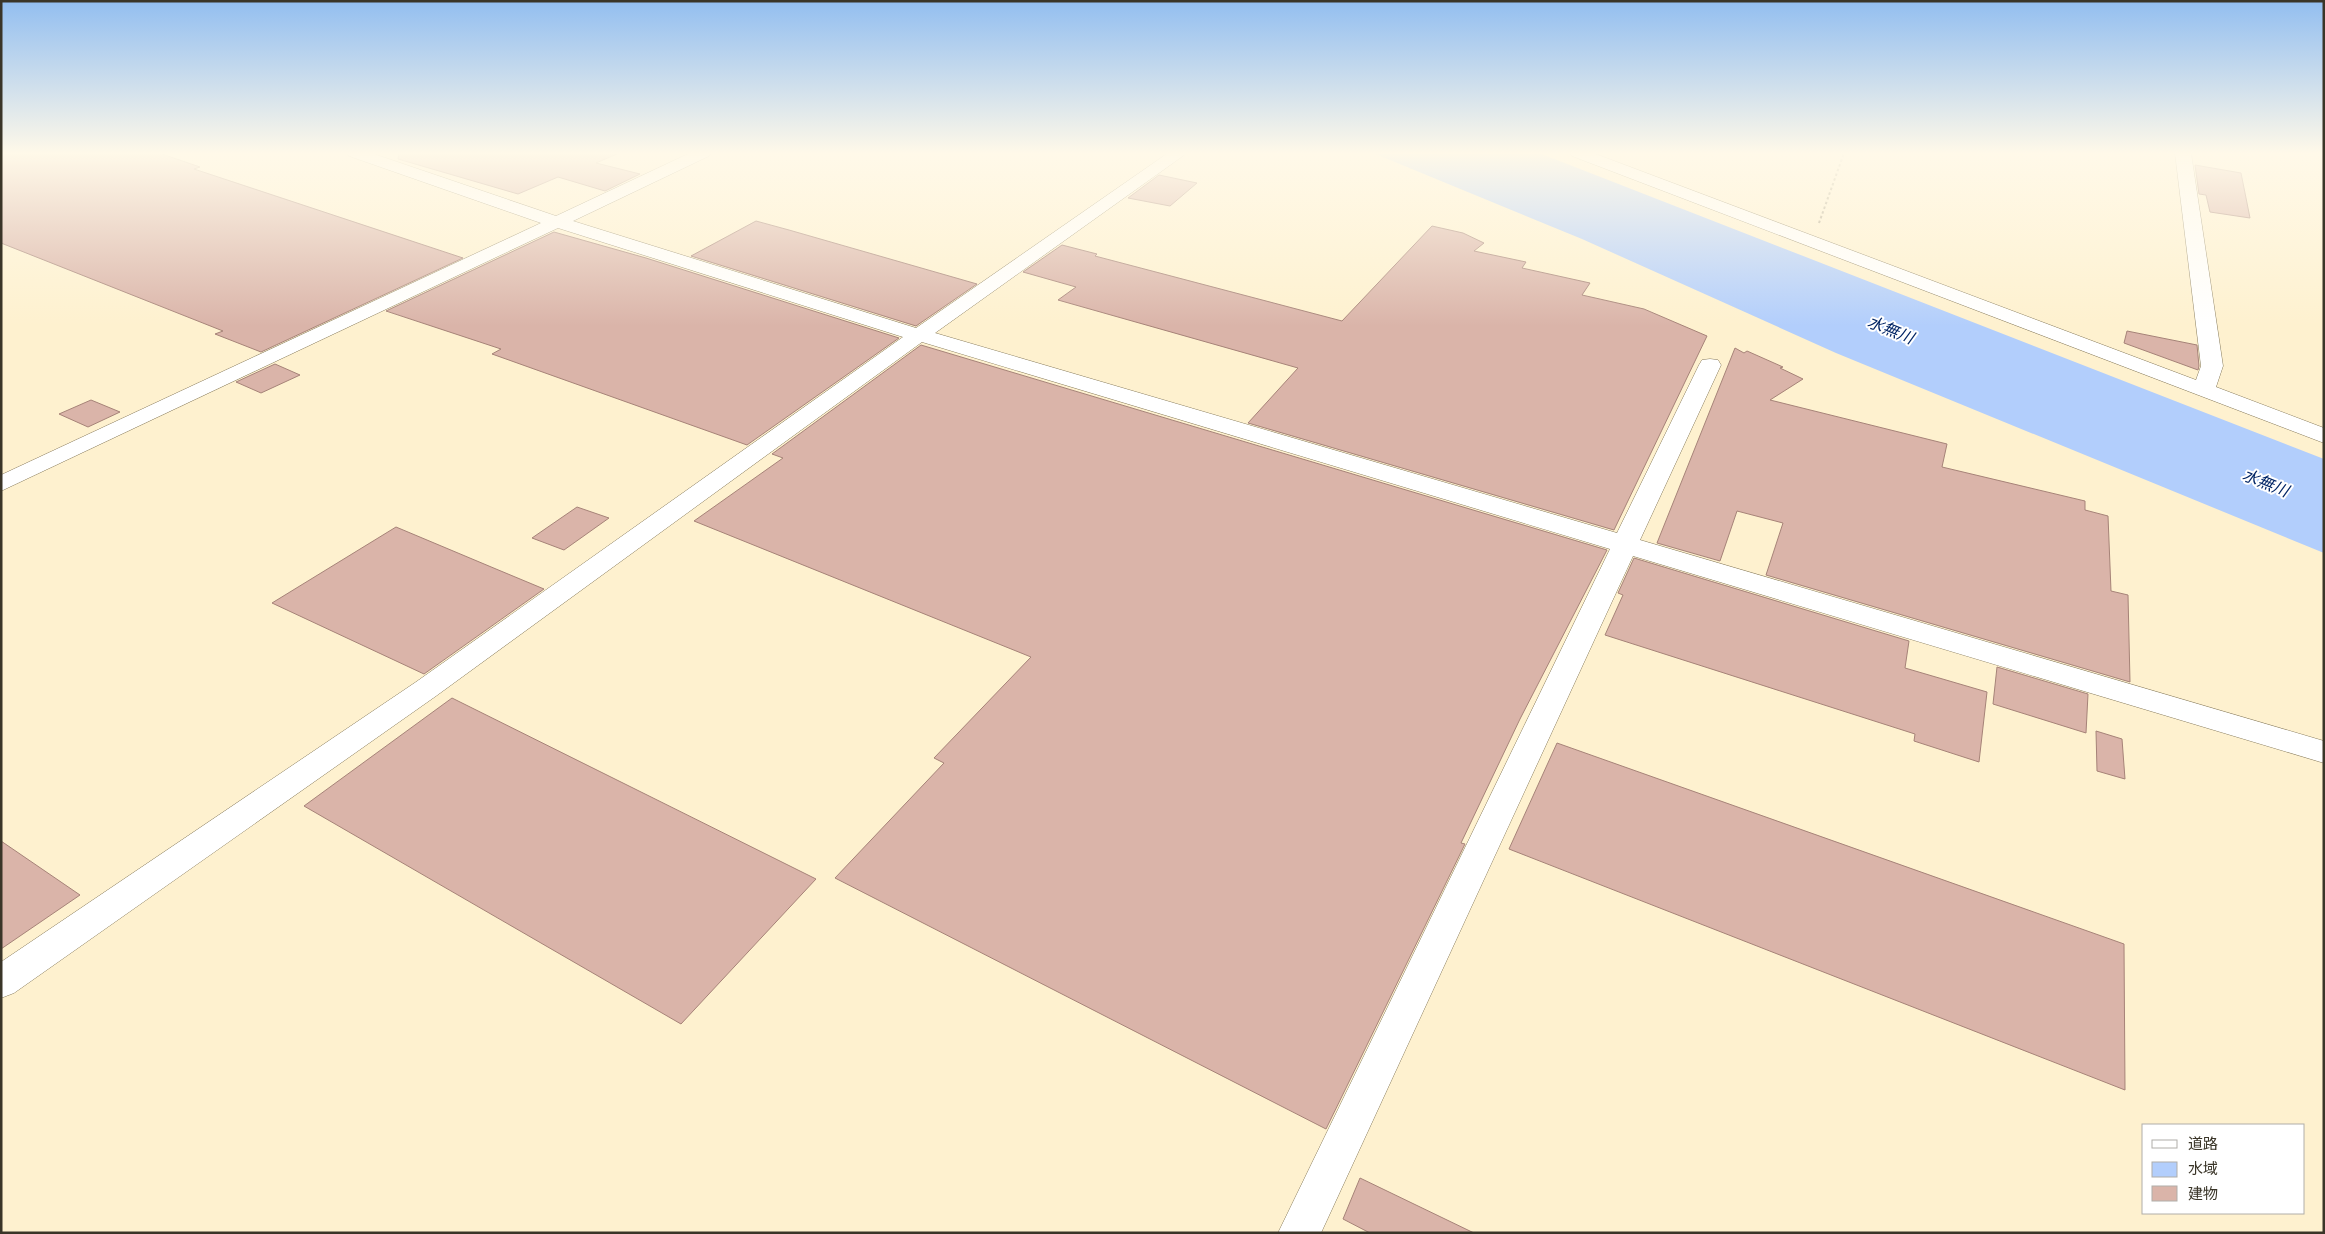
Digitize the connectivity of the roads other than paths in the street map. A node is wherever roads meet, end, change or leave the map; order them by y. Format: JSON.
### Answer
{"nodes":[{"id":1,"x":524,"y":211,"type":"edge"},
{"id":2,"x":581,"y":211,"type":"edge"},
{"id":3,"x":1097,"y":211,"type":"edge"},
{"id":4,"x":1729,"y":211,"type":"edge"},
{"id":5,"x":2191,"y":211,"type":"edge"},
{"id":6,"x":557,"y":222,"type":"junction"},
{"id":7,"x":919,"y":335,"type":"junction"},
{"id":8,"x":1710,"y":365,"type":"dead end"},
{"id":9,"x":2204,"y":390,"type":"junction"},
{"id":10,"x":2324,"y":436,"type":"edge"},
{"id":11,"x":1,"y":484,"type":"edge"},
{"id":12,"x":1624,"y":545,"type":"junction"},
{"id":13,"x":2324,"y":752,"type":"edge"},
{"id":14,"x":1,"y":982,"type":"edge"},
{"id":15,"x":1299,"y":1233,"type":"edge"}],
"edges":[{"from":1,"to":6,"type":"street"},
{"from":2,"to":6,"type":"street"},
{"from":3,"to":7,"type":"street"},
{"from":4,"to":9,"type":"street"},
{"from":5,"to":9,"type":"street"},
{"from":6,"to":7,"type":"street"},
{"from":6,"to":11,"type":"street"},
{"from":7,"to":12,"type":"street"},
{"from":7,"to":14,"type":"street"},
{"from":8,"to":12,"type":"street"},
{"from":9,"to":10,"type":"street"},
{"from":12,"to":13,"type":"street"},
{"from":12,"to":15,"type":"street"}]}
